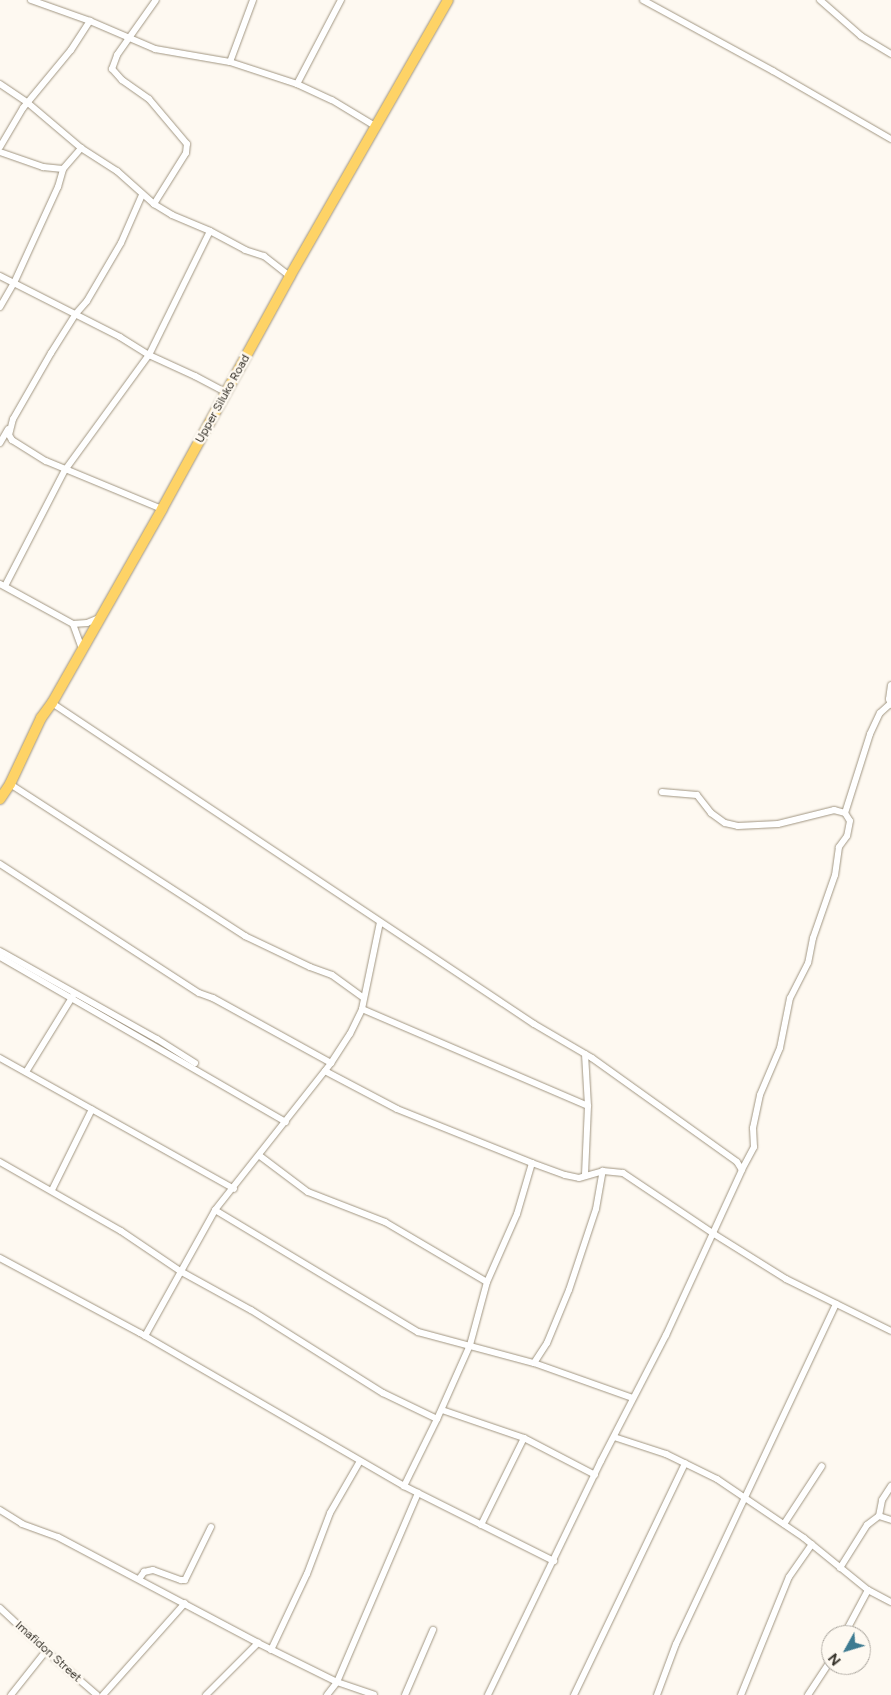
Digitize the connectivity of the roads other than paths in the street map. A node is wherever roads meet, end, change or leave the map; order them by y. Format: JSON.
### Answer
{"nodes":[{"id":1,"x":31,"y":0,"type":"edge"},
{"id":2,"x":156,"y":0,"type":"edge"},
{"id":3,"x":253,"y":0,"type":"edge"},
{"id":4,"x":341,"y":0,"type":"edge"},
{"id":5,"x":448,"y":0,"type":"edge"},
{"id":6,"x":643,"y":0,"type":"edge"},
{"id":7,"x":820,"y":0,"type":"edge"},
{"id":8,"x":90,"y":21,"type":"junction"},
{"id":9,"x":130,"y":37,"type":"junction"},
{"id":10,"x":891,"y":54,"type":"edge"},
{"id":11,"x":230,"y":62,"type":"junction"},
{"id":12,"x":0,"y":84,"type":"edge"},
{"id":13,"x":297,"y":84,"type":"junction"},
{"id":14,"x":28,"y":103,"type":"junction"},
{"id":15,"x":375,"y":126,"type":"junction"},
{"id":16,"x":891,"y":139,"type":"edge"},
{"id":17,"x":0,"y":147,"type":"edge"},
{"id":18,"x":81,"y":148,"type":"junction"},
{"id":19,"x":0,"y":152,"type":"edge"},
{"id":20,"x":64,"y":169,"type":"junction"},
{"id":21,"x":142,"y":195,"type":"junction"},
{"id":22,"x":154,"y":204,"type":"junction"},
{"id":23,"x":210,"y":231,"type":"junction"},
{"id":24,"x":0,"y":276,"type":"edge"},
{"id":25,"x":290,"y":276,"type":"junction"},
{"id":26,"x":14,"y":283,"type":"junction"},
{"id":27,"x":0,"y":306,"type":"edge"},
{"id":28,"x":75,"y":315,"type":"junction"},
{"id":29,"x":149,"y":356,"type":"junction"},
{"id":30,"x":225,"y":392,"type":"junction"},
{"id":31,"x":13,"y":419,"type":"junction"},
{"id":32,"x":0,"y":443,"type":"edge"},
{"id":33,"x":65,"y":470,"type":"junction"},
{"id":34,"x":162,"y":509,"type":"junction"},
{"id":35,"x":2,"y":585,"type":"edge"},
{"id":36,"x":99,"y":618,"type":"junction"},
{"id":37,"x":73,"y":624,"type":"junction"},
{"id":38,"x":82,"y":649,"type":"junction"},
{"id":39,"x":891,"y":685,"type":"edge"},
{"id":40,"x":52,"y":703,"type":"junction"},
{"id":41,"x":890,"y":704,"type":"edge"},
{"id":42,"x":10,"y":784,"type":"junction"},
{"id":43,"x":662,"y":792,"type":"dead end"},
{"id":44,"x":0,"y":799,"type":"edge"},
{"id":45,"x":845,"y":813,"type":"junction"},
{"id":46,"x":0,"y":864,"type":"edge"},
{"id":47,"x":380,"y":922,"type":"junction"},
{"id":48,"x":0,"y":951,"type":"edge"},
{"id":49,"x":0,"y":957,"type":"edge"},
{"id":50,"x":71,"y":996,"type":"junction"},
{"id":51,"x":364,"y":998,"type":"junction"},
{"id":52,"x":362,"y":1009,"type":"junction"},
{"id":53,"x":585,"y":1054,"type":"junction"},
{"id":54,"x":0,"y":1058,"type":"edge"},
{"id":55,"x":196,"y":1063,"type":"dead end"},
{"id":56,"x":331,"y":1063,"type":"junction"},
{"id":57,"x":24,"y":1071,"type":"junction"},
{"id":58,"x":326,"y":1071,"type":"junction"},
{"id":59,"x":588,"y":1106,"type":"junction"},
{"id":60,"x":92,"y":1109,"type":"junction"},
{"id":61,"x":286,"y":1122,"type":"junction"},
{"id":62,"x":260,"y":1156,"type":"junction"},
{"id":63,"x":0,"y":1162,"type":"edge"},
{"id":64,"x":532,"y":1163,"type":"junction"},
{"id":65,"x":742,"y":1170,"type":"junction"},
{"id":66,"x":603,"y":1171,"type":"junction"},
{"id":67,"x":585,"y":1176,"type":"junction"},
{"id":68,"x":234,"y":1189,"type":"junction"},
{"id":69,"x":52,"y":1190,"type":"junction"},
{"id":70,"x":215,"y":1210,"type":"junction"},
{"id":71,"x":714,"y":1234,"type":"junction"},
{"id":72,"x":0,"y":1258,"type":"edge"},
{"id":73,"x":180,"y":1271,"type":"junction"},
{"id":74,"x":487,"y":1282,"type":"junction"},
{"id":75,"x":836,"y":1304,"type":"junction"},
{"id":76,"x":891,"y":1331,"type":"edge"},
{"id":77,"x":145,"y":1336,"type":"junction"},
{"id":78,"x":470,"y":1345,"type":"junction"},
{"id":79,"x":534,"y":1363,"type":"junction"},
{"id":80,"x":633,"y":1398,"type":"junction"},
{"id":81,"x":442,"y":1410,"type":"junction"},
{"id":82,"x":438,"y":1419,"type":"junction"},
{"id":83,"x":614,"y":1437,"type":"junction"},
{"id":84,"x":524,"y":1438,"type":"junction"},
{"id":85,"x":360,"y":1461,"type":"junction"},
{"id":86,"x":685,"y":1463,"type":"junction"},
{"id":87,"x":822,"y":1466,"type":"dead end"},
{"id":88,"x":595,"y":1475,"type":"junction"},
{"id":89,"x":404,"y":1486,"type":"junction"},
{"id":90,"x":891,"y":1486,"type":"edge"},
{"id":91,"x":418,"y":1493,"type":"junction"},
{"id":92,"x":746,"y":1498,"type":"junction"},
{"id":93,"x":0,"y":1510,"type":"edge"},
{"id":94,"x":879,"y":1516,"type":"junction"},
{"id":95,"x":891,"y":1520,"type":"edge"},
{"id":96,"x":784,"y":1524,"type":"junction"},
{"id":97,"x":481,"y":1525,"type":"junction"},
{"id":98,"x":211,"y":1527,"type":"dead end"},
{"id":99,"x":812,"y":1544,"type":"junction"},
{"id":100,"x":554,"y":1561,"type":"junction"},
{"id":101,"x":840,"y":1568,"type":"junction"},
{"id":102,"x":139,"y":1579,"type":"junction"},
{"id":103,"x":868,"y":1590,"type":"junction"},
{"id":104,"x":891,"y":1602,"type":"edge"},
{"id":105,"x":185,"y":1603,"type":"junction"},
{"id":106,"x":0,"y":1608,"type":"edge"},
{"id":107,"x":849,"y":1625,"type":"edge"},
{"id":108,"x":433,"y":1630,"type":"dead end"},
{"id":109,"x":258,"y":1643,"type":"junction"},
{"id":110,"x":271,"y":1650,"type":"junction"},
{"id":111,"x":46,"y":1651,"type":"junction"},
{"id":112,"x":821,"y":1675,"type":"edge"},
{"id":113,"x":337,"y":1682,"type":"junction"},
{"id":114,"x":11,"y":1695,"type":"edge"},
{"id":115,"x":97,"y":1695,"type":"edge"},
{"id":116,"x":103,"y":1695,"type":"edge"},
{"id":117,"x":206,"y":1695,"type":"edge"},
{"id":118,"x":327,"y":1695,"type":"edge"},
{"id":119,"x":374,"y":1695,"type":"edge"},
{"id":120,"x":405,"y":1695,"type":"edge"},
{"id":121,"x":488,"y":1695,"type":"edge"},
{"id":122,"x":574,"y":1695,"type":"edge"},
{"id":123,"x":657,"y":1695,"type":"edge"},
{"id":124,"x":741,"y":1695,"type":"edge"},
{"id":125,"x":808,"y":1695,"type":"edge"}],
"edges":[{"from":1,"to":8,"type":"street"},
{"from":2,"to":9,"type":"street"},
{"from":3,"to":11,"type":"street"},
{"from":4,"to":13,"type":"street"},
{"from":5,"to":15,"type":"main road","name":"Upper Siluko Road"},
{"from":6,"to":16,"type":"street"},
{"from":7,"to":10,"type":"street"},
{"from":8,"to":9,"type":"street"},
{"from":8,"to":14,"type":"street"},
{"from":9,"to":11,"type":"street"},
{"from":9,"to":22,"type":"street"},
{"from":11,"to":13,"type":"street"},
{"from":12,"to":14,"type":"street"},
{"from":13,"to":15,"type":"street"},
{"from":14,"to":17,"type":"street"},
{"from":14,"to":18,"type":"street"},
{"from":15,"to":25,"type":"main road","name":"Upper Siluko Road"},
{"from":18,"to":20,"type":"street"},
{"from":18,"to":21,"type":"street"},
{"from":19,"to":20,"type":"street"},
{"from":20,"to":26,"type":"street"},
{"from":21,"to":22,"type":"street"},
{"from":21,"to":28,"type":"street"},
{"from":22,"to":23,"type":"street"},
{"from":23,"to":25,"type":"street"},
{"from":23,"to":29,"type":"street"},
{"from":24,"to":26,"type":"street"},
{"from":25,"to":30,"type":"main road","name":"Upper Siluko Road"},
{"from":26,"to":27,"type":"street"},
{"from":26,"to":28,"type":"street"},
{"from":28,"to":29,"type":"street"},
{"from":28,"to":31,"type":"street"},
{"from":29,"to":30,"type":"street"},
{"from":29,"to":33,"type":"street"},
{"from":30,"to":34,"type":"main road","name":"Upper Siluko Road"},
{"from":31,"to":32,"type":"street"},
{"from":31,"to":33,"type":"street"},
{"from":33,"to":34,"type":"street"},
{"from":33,"to":35,"type":"street"},
{"from":34,"to":36,"type":"main road","name":"Upper Siluko Road"},
{"from":35,"to":37,"type":"street"},
{"from":36,"to":37,"type":"street"},
{"from":36,"to":38,"type":"main road","name":"Upper Siluko Road"},
{"from":37,"to":38,"type":"street"},
{"from":38,"to":40,"type":"main road","name":"Upper Siluko Road"},
{"from":39,"to":41,"type":"street"},
{"from":40,"to":42,"type":"main road","name":"Upper Siluko Road"},
{"from":40,"to":47,"type":"street"},
{"from":41,"to":45,"type":"street"},
{"from":42,"to":44,"type":"main road","name":"Upper Siluko Road"},
{"from":42,"to":51,"type":"street"},
{"from":43,"to":45,"type":"street"},
{"from":45,"to":65,"type":"street"},
{"from":46,"to":56,"type":"street"},
{"from":47,"to":51,"type":"street"},
{"from":47,"to":53,"type":"street"},
{"from":48,"to":50,"type":"street"},
{"from":49,"to":50,"type":"street"},
{"from":50,"to":55,"type":"street"},
{"from":50,"to":57,"type":"street"},
{"from":50,"to":61,"type":"street"},
{"from":51,"to":52,"type":"street"},
{"from":52,"to":56,"type":"street"},
{"from":52,"to":59,"type":"street"},
{"from":53,"to":59,"type":"street"},
{"from":53,"to":65,"type":"street"},
{"from":54,"to":57,"type":"street"},
{"from":56,"to":58,"type":"street"},
{"from":57,"to":60,"type":"street"},
{"from":58,"to":61,"type":"street"},
{"from":58,"to":64,"type":"street"},
{"from":59,"to":67,"type":"street"},
{"from":60,"to":68,"type":"street"},
{"from":60,"to":69,"type":"street"},
{"from":61,"to":62,"type":"street"},
{"from":62,"to":68,"type":"street"},
{"from":62,"to":74,"type":"street"},
{"from":63,"to":69,"type":"street"},
{"from":64,"to":67,"type":"street"},
{"from":64,"to":74,"type":"street"},
{"from":65,"to":71,"type":"street"},
{"from":66,"to":67,"type":"street"},
{"from":66,"to":71,"type":"street"},
{"from":66,"to":79,"type":"street"},
{"from":68,"to":70,"type":"street"},
{"from":69,"to":73,"type":"street"},
{"from":70,"to":73,"type":"street"},
{"from":70,"to":78,"type":"street"},
{"from":71,"to":75,"type":"street"},
{"from":71,"to":80,"type":"street"},
{"from":72,"to":77,"type":"street"},
{"from":73,"to":77,"type":"street"},
{"from":73,"to":82,"type":"street"},
{"from":74,"to":78,"type":"street"},
{"from":75,"to":76,"type":"street"},
{"from":75,"to":92,"type":"street"},
{"from":77,"to":85,"type":"street"},
{"from":78,"to":79,"type":"street"},
{"from":78,"to":81,"type":"street"},
{"from":79,"to":80,"type":"street"},
{"from":80,"to":83,"type":"street"},
{"from":81,"to":82,"type":"street"},
{"from":81,"to":84,"type":"street"},
{"from":82,"to":89,"type":"street"},
{"from":83,"to":86,"type":"street"},
{"from":83,"to":88,"type":"street"},
{"from":84,"to":88,"type":"street"},
{"from":84,"to":97,"type":"street"},
{"from":85,"to":89,"type":"street"},
{"from":85,"to":110,"type":"street"},
{"from":86,"to":92,"type":"street"},
{"from":86,"to":122,"type":"street"},
{"from":87,"to":96,"type":"street"},
{"from":88,"to":100,"type":"street"},
{"from":89,"to":91,"type":"street"},
{"from":90,"to":94,"type":"street"},
{"from":91,"to":97,"type":"street"},
{"from":91,"to":113,"type":"street"},
{"from":92,"to":96,"type":"street"},
{"from":92,"to":123,"type":"street"},
{"from":93,"to":102,"type":"street"},
{"from":94,"to":95,"type":"street"},
{"from":94,"to":101,"type":"street"},
{"from":96,"to":99,"type":"street"},
{"from":97,"to":100,"type":"street"},
{"from":98,"to":102,"type":"street"},
{"from":99,"to":101,"type":"street"},
{"from":99,"to":124,"type":"street"},
{"from":100,"to":121,"type":"street"},
{"from":101,"to":103,"type":"street"},
{"from":102,"to":105,"type":"street"},
{"from":103,"to":104,"type":"street"},
{"from":103,"to":107,"type":"street"},
{"from":105,"to":109,"type":"street"},
{"from":105,"to":116,"type":"street"},
{"from":106,"to":111,"type":"street","name":"Imafidon Street"},
{"from":108,"to":120,"type":"street"},
{"from":109,"to":110,"type":"street"},
{"from":109,"to":117,"type":"street"},
{"from":110,"to":113,"type":"street"},
{"from":111,"to":114,"type":"street"},
{"from":111,"to":115,"type":"street","name":"Imafidon Street"},
{"from":112,"to":125,"type":"street"},
{"from":113,"to":118,"type":"street"},
{"from":113,"to":119,"type":"street"}]}
